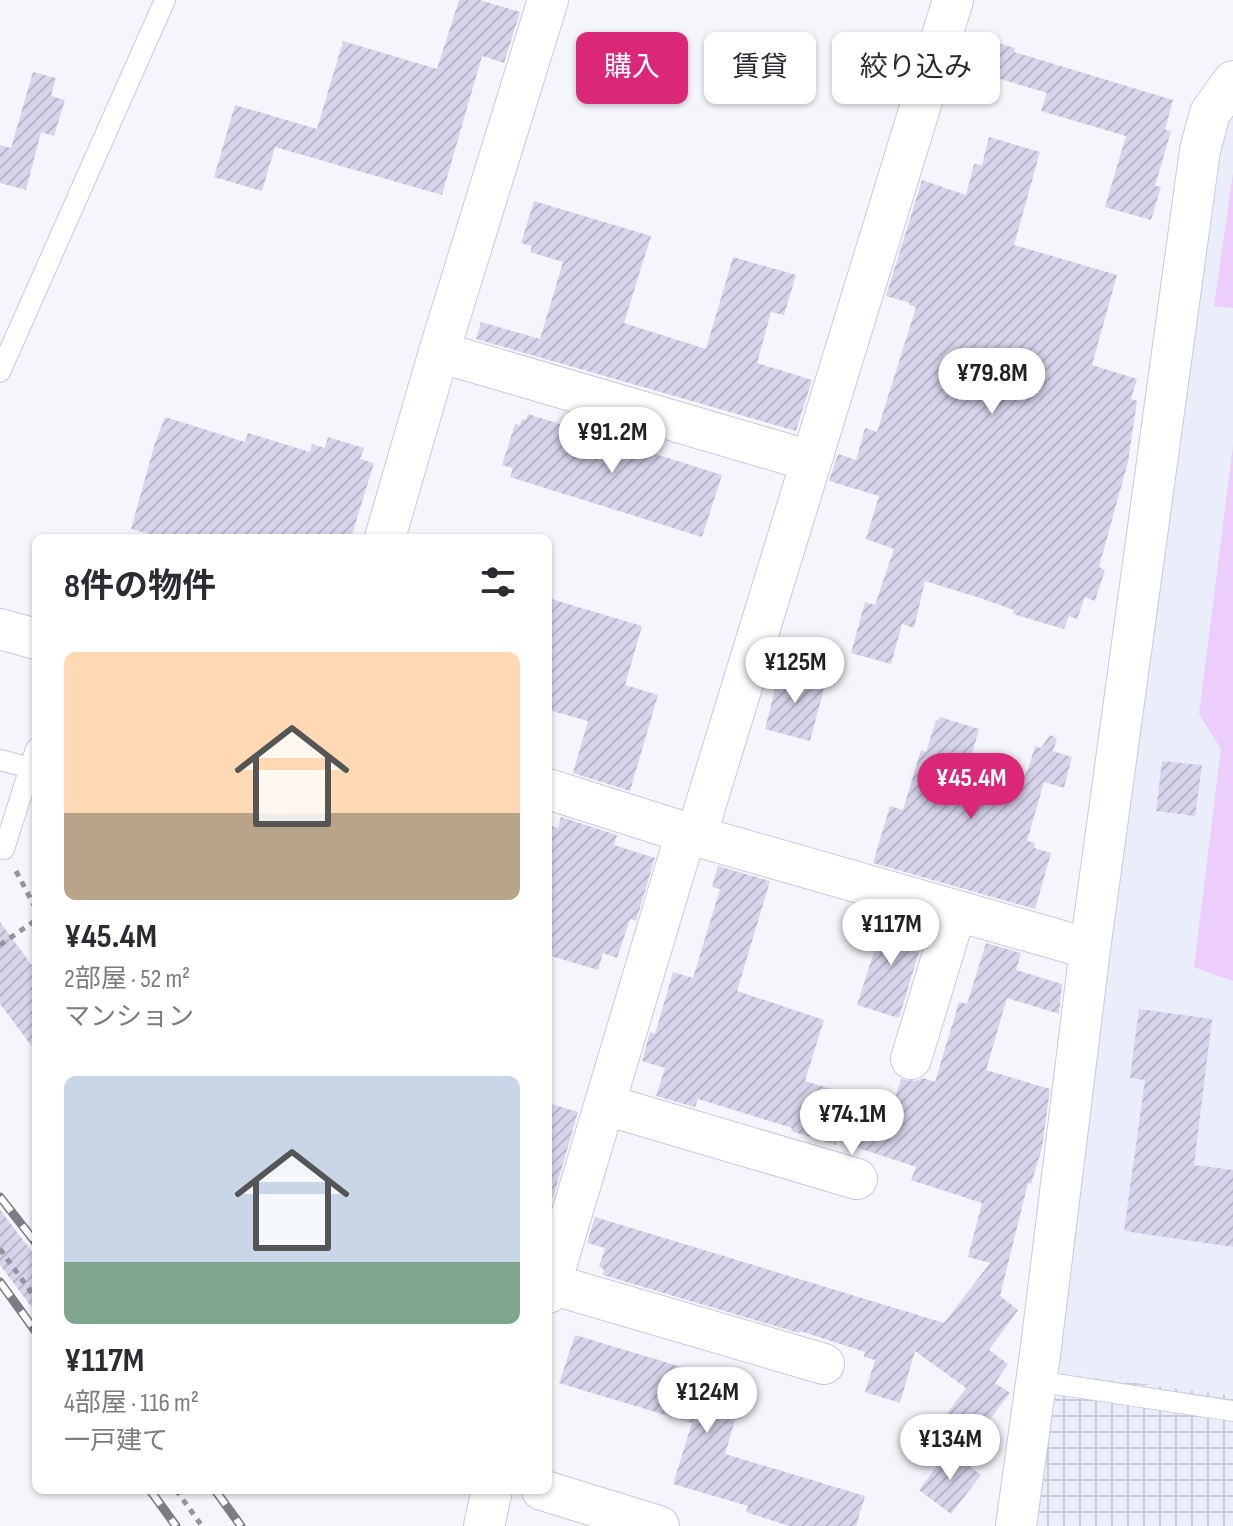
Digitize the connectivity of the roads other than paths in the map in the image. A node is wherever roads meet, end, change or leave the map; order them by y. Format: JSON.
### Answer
{"nodes":[{"id":1,"x":165,"y":0,"type":"edge"},
{"id":2,"x":548,"y":0,"type":"edge"},
{"id":3,"x":953,"y":0,"type":"edge"},
{"id":4,"x":1233,"y":81,"type":"edge"},
{"id":5,"x":439,"y":352,"type":"junction"},
{"id":6,"x":0,"y":372,"type":"edge"},
{"id":7,"x":814,"y":453,"type":"junction"},
{"id":8,"x":386,"y":534,"type":"edge"},
{"id":9,"x":0,"y":629,"type":"edge"},
{"id":10,"x":32,"y":638,"type":"edge"},
{"id":11,"x":32,"y":759,"type":"edge"},
{"id":12,"x":0,"y":760,"type":"edge"},
{"id":13,"x":32,"y":762,"type":"edge"},
{"id":14,"x":552,"y":790,"type":"edge"},
{"id":15,"x":691,"y":834,"type":"junction"},
{"id":16,"x":2,"y":848,"type":"edge"},
{"id":17,"x":956,"y":911,"type":"junction"},
{"id":18,"x":1090,"y":949,"type":"junction"},
{"id":19,"x":911,"y":1059,"type":"dead end"},
{"id":20,"x":606,"y":1105,"type":"junction"},
{"id":21,"x":857,"y":1179,"type":"dead end"},
{"id":22,"x":563,"y":1189,"type":"edge"},
{"id":23,"x":552,"y":1274,"type":"edge"},
{"id":24,"x":552,"y":1290,"type":"edge"},
{"id":25,"x":824,"y":1364,"type":"dead end"},
{"id":26,"x":1036,"y":1381,"type":"junction"},
{"id":27,"x":1233,"y":1411,"type":"edge"},
{"id":28,"x":552,"y":1493,"type":"edge"},
{"id":29,"x":491,"y":1494,"type":"edge"},
{"id":30,"x":484,"y":1526,"type":"edge"},
{"id":31,"x":659,"y":1526,"type":"edge"},
{"id":32,"x":1016,"y":1526,"type":"edge"}],
"edges":[{"from":1,"to":6,"type":"lane"},
{"from":2,"to":5,"type":"street"},
{"from":3,"to":7,"type":"street"},
{"from":4,"to":18,"type":"street"},
{"from":5,"to":7,"type":"street"},
{"from":5,"to":8,"type":"street"},
{"from":7,"to":15,"type":"street"},
{"from":9,"to":10,"type":"street"},
{"from":11,"to":12,"type":"lane"},
{"from":13,"to":16,"type":"lane"},
{"from":14,"to":15,"type":"street"},
{"from":15,"to":17,"type":"street"},
{"from":15,"to":20,"type":"street"},
{"from":17,"to":18,"type":"street"},
{"from":17,"to":19,"type":"street"},
{"from":18,"to":26,"type":"street"},
{"from":20,"to":21,"type":"street"},
{"from":20,"to":22,"type":"street"},
{"from":22,"to":23,"type":"street"},
{"from":24,"to":25,"type":"street"},
{"from":26,"to":27,"type":"lane"},
{"from":26,"to":32,"type":"street"},
{"from":28,"to":31,"type":"street"},
{"from":29,"to":30,"type":"street"}]}
